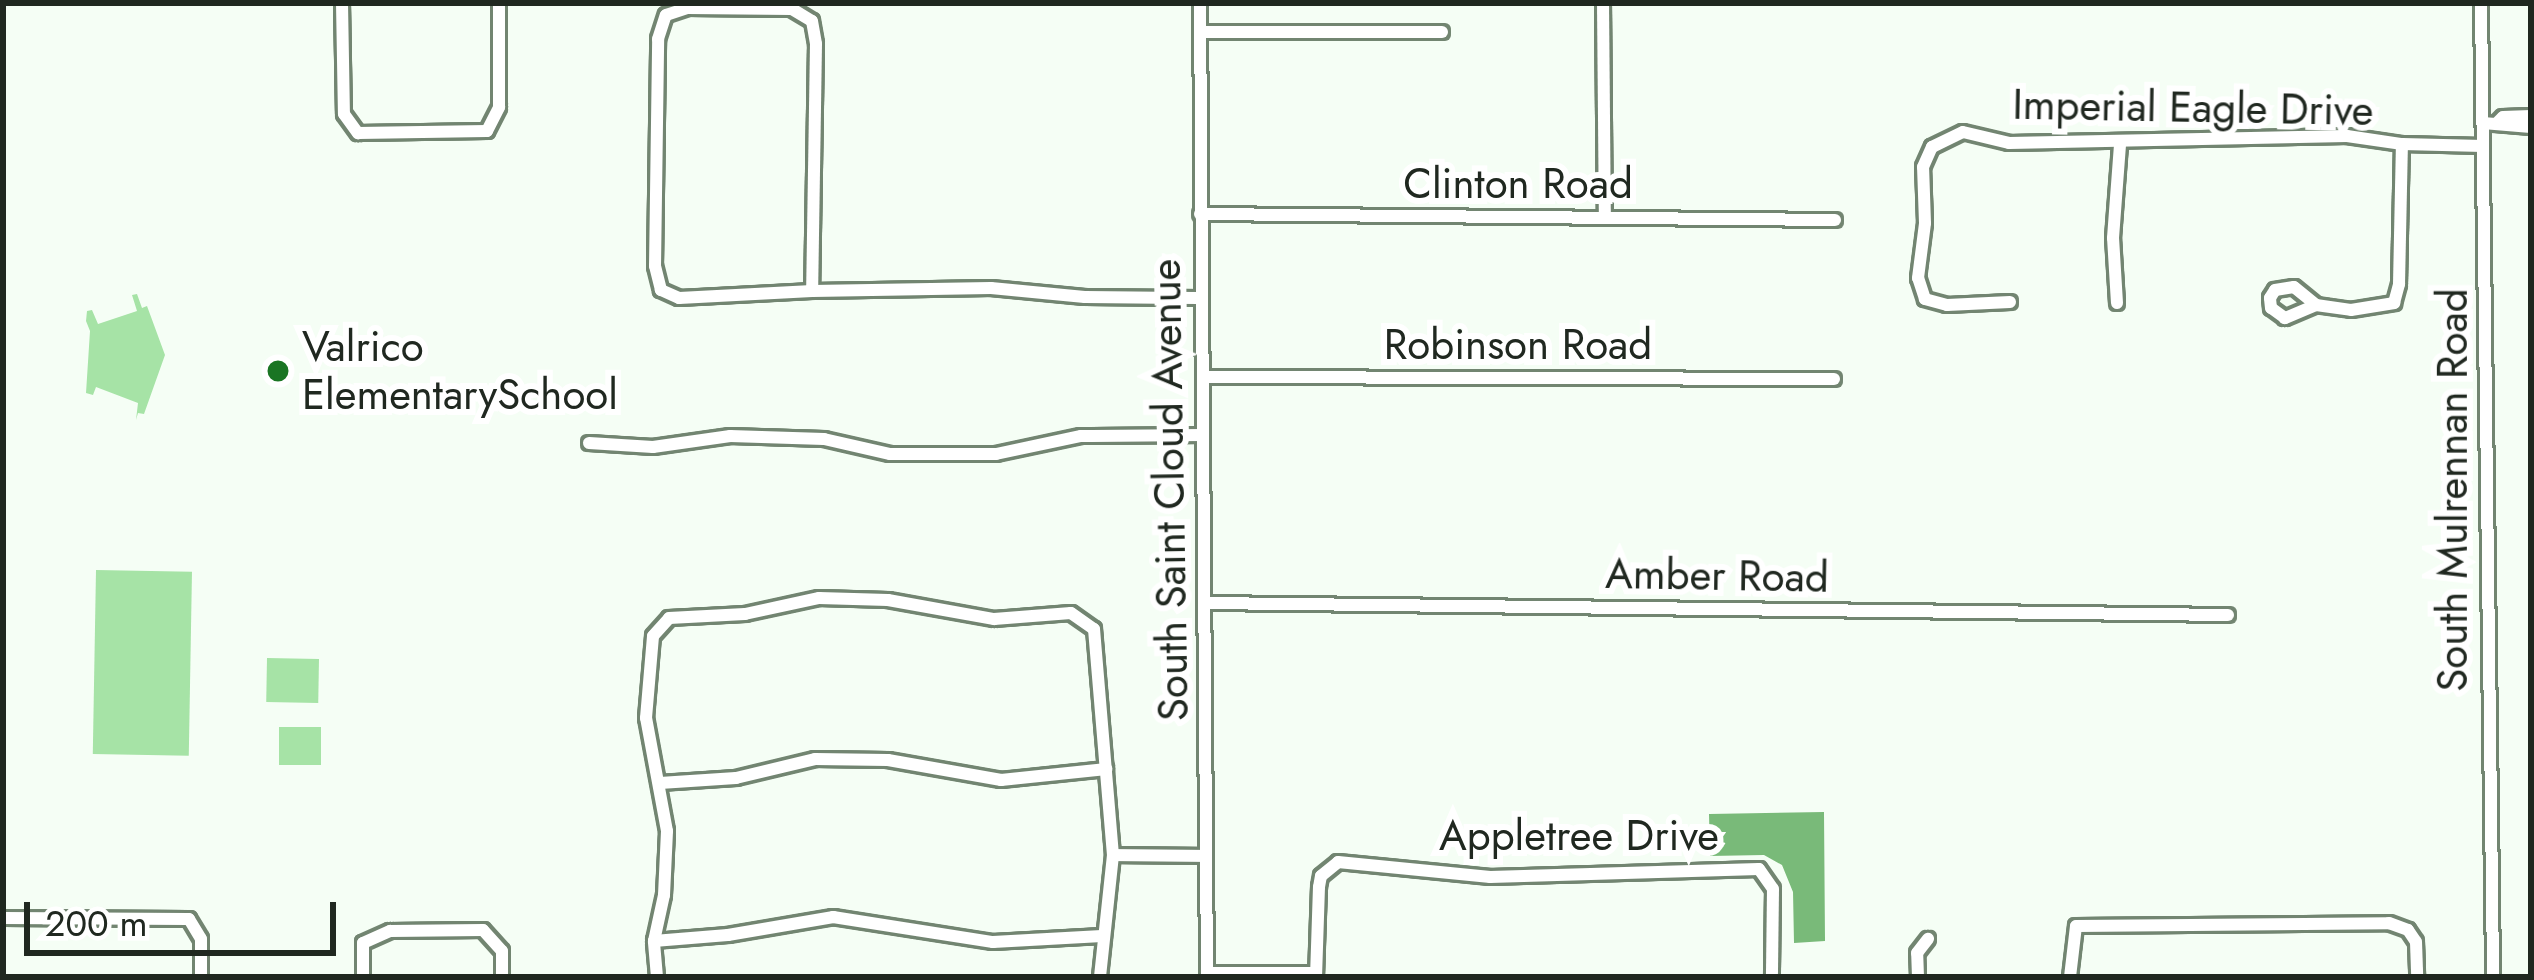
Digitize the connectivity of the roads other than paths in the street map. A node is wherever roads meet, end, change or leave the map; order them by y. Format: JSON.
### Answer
{"nodes":[{"id":1,"x":342,"y":3,"type":"edge"},
{"id":2,"x":499,"y":3,"type":"edge"},
{"id":3,"x":1200,"y":3,"type":"edge"},
{"id":4,"x":1604,"y":3,"type":"edge"},
{"id":5,"x":2481,"y":3,"type":"edge"},
{"id":6,"x":1200,"y":32,"type":"junction"},
{"id":7,"x":1442,"y":32,"type":"dead end"},
{"id":8,"x":2531,"y":116,"type":"edge"},
{"id":9,"x":2490,"y":123,"type":"junction"},
{"id":10,"x":2531,"y":127,"type":"edge"},
{"id":11,"x":2402,"y":144,"type":"junction"},
{"id":12,"x":2120,"y":145,"type":"junction"},
{"id":13,"x":2483,"y":146,"type":"junction"},
{"id":14,"x":1200,"y":214,"type":"junction"},
{"id":15,"x":1605,"y":217,"type":"junction"},
{"id":16,"x":1835,"y":220,"type":"dead end"},
{"id":17,"x":812,"y":291,"type":"junction"},
{"id":18,"x":1200,"y":298,"type":"junction"},
{"id":19,"x":2010,"y":302,"type":"dead end"},
{"id":20,"x":2116,"y":303,"type":"dead end"},
{"id":21,"x":2316,"y":305,"type":"dead end"},
{"id":22,"x":1203,"y":377,"type":"junction"},
{"id":23,"x":1834,"y":379,"type":"dead end"},
{"id":24,"x":1203,"y":435,"type":"junction"},
{"id":25,"x":589,"y":443,"type":"dead end"},
{"id":26,"x":1205,"y":603,"type":"junction"},
{"id":27,"x":2228,"y":615,"type":"dead end"},
{"id":28,"x":1106,"y":769,"type":"junction"},
{"id":29,"x":660,"y":783,"type":"junction"},
{"id":30,"x":1113,"y":856,"type":"junction"},
{"id":31,"x":1206,"y":856,"type":"junction"},
{"id":32,"x":3,"y":918,"type":"edge"},
{"id":33,"x":1102,"y":936,"type":"junction"},
{"id":34,"x":1928,"y":939,"type":"dead end"},
{"id":35,"x":654,"y":941,"type":"junction"},
{"id":36,"x":1207,"y":975,"type":"edge"},
{"id":37,"x":1316,"y":975,"type":"edge"},
{"id":38,"x":201,"y":977,"type":"edge"},
{"id":39,"x":363,"y":977,"type":"edge"},
{"id":40,"x":502,"y":977,"type":"edge"},
{"id":41,"x":657,"y":977,"type":"edge"},
{"id":42,"x":1100,"y":977,"type":"edge"},
{"id":43,"x":1772,"y":977,"type":"edge"},
{"id":44,"x":1918,"y":977,"type":"edge"},
{"id":45,"x":2070,"y":977,"type":"edge"},
{"id":46,"x":2417,"y":977,"type":"edge"},
{"id":47,"x":2493,"y":977,"type":"edge"}],
"edges":[{"from":1,"to":2,"type":"street"},
{"from":3,"to":6,"type":"street","name":"South Saint Cloud Avenue"},
{"from":4,"to":15,"type":"street"},
{"from":5,"to":9,"type":"street","name":"South Mulrennan Road"},
{"from":6,"to":7,"type":"street"},
{"from":6,"to":14,"type":"street","name":"South Saint Cloud Avenue"},
{"from":8,"to":9,"type":"street"},
{"from":9,"to":10,"type":"street"},
{"from":9,"to":13,"type":"street","name":"South Mulrennan Road"},
{"from":11,"to":12,"type":"street","name":"Imperial Eagle Drive"},
{"from":11,"to":13,"type":"street","name":"Imperial Eagle Drive"},
{"from":11,"to":21,"type":"street"},
{"from":12,"to":19,"type":"street","name":"Imperial Eagle Drive"},
{"from":12,"to":20,"type":"street"},
{"from":13,"to":47,"type":"street","name":"South Mulrennan Road"},
{"from":14,"to":15,"type":"street","name":"Clinton Road"},
{"from":14,"to":18,"type":"street","name":"South Saint Cloud Avenue"},
{"from":15,"to":16,"type":"street","name":"Clinton Road"},
{"from":17,"to":17,"type":"street"},
{"from":17,"to":18,"type":"street"},
{"from":18,"to":22,"type":"street","name":"South Saint Cloud Avenue"},
{"from":22,"to":23,"type":"street","name":"Robinson Road"},
{"from":22,"to":24,"type":"street","name":"South Saint Cloud Avenue"},
{"from":24,"to":25,"type":"street"},
{"from":24,"to":26,"type":"street","name":"South Saint Cloud Avenue"},
{"from":26,"to":27,"type":"street","name":"Amber Road"},
{"from":26,"to":31,"type":"street","name":"South Saint Cloud Avenue"},
{"from":28,"to":29,"type":"street"},
{"from":28,"to":29,"type":"street"},
{"from":28,"to":30,"type":"street"},
{"from":29,"to":35,"type":"street"},
{"from":30,"to":31,"type":"street"},
{"from":30,"to":33,"type":"street"},
{"from":31,"to":36,"type":"street","name":"South Saint Cloud Avenue"},
{"from":32,"to":38,"type":"street"},
{"from":33,"to":35,"type":"street"},
{"from":33,"to":42,"type":"street"},
{"from":34,"to":44,"type":"street"},
{"from":35,"to":41,"type":"street"},
{"from":36,"to":37,"type":"street"},
{"from":37,"to":43,"type":"street","name":"Appletree Drive"},
{"from":39,"to":40,"type":"street"},
{"from":45,"to":46,"type":"street"}]}
